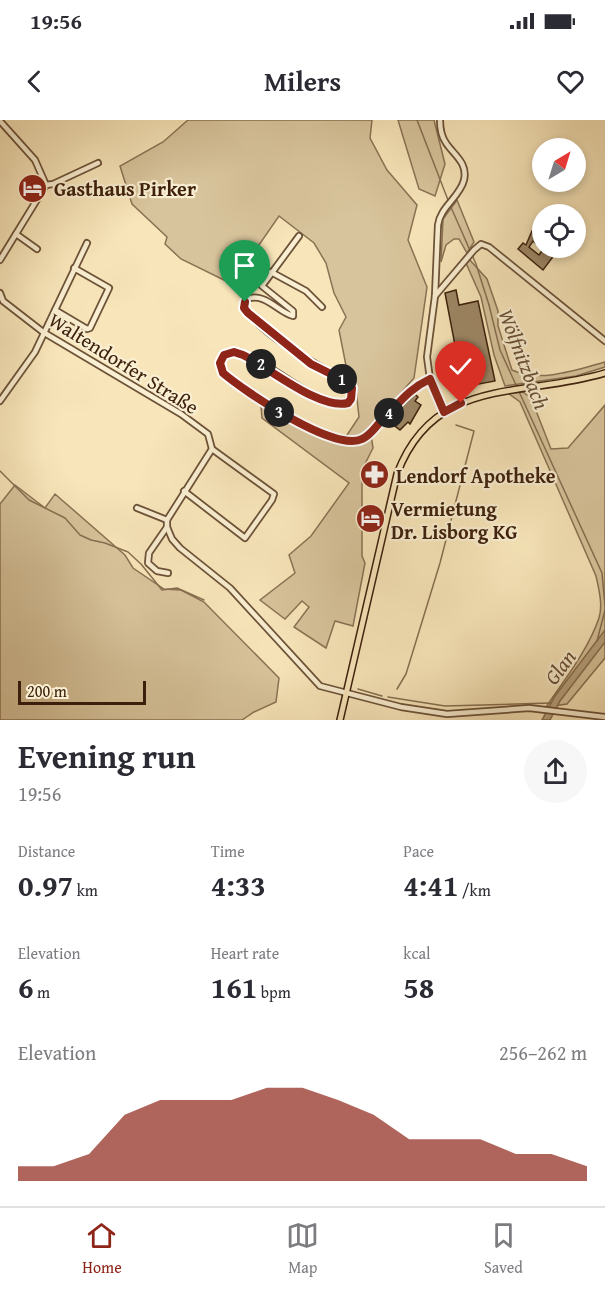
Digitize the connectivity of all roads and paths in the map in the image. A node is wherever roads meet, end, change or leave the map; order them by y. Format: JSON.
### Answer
{"nodes":[{"id":1,"x":6,"y":120,"type":"edge"},
{"id":2,"x":440,"y":120,"type":"edge"},
{"id":3,"x":0,"y":121,"type":"edge"},
{"id":4,"x":5,"y":127,"type":"junction"},
{"id":5,"x":98,"y":163,"type":"dead end"},
{"id":6,"x":46,"y":185,"type":"junction"},
{"id":7,"x":16,"y":234,"type":"junction"},
{"id":8,"x":298,"y":236,"type":"dead end"},
{"id":9,"x":87,"y":243,"type":"dead end"},
{"id":10,"x":37,"y":249,"type":"dead end"},
{"id":11,"x":0,"y":260,"type":"edge"},
{"id":12,"x":74,"y":268,"type":"junction"},
{"id":13,"x":271,"y":272,"type":"junction"},
{"id":14,"x":0,"y":293,"type":"edge"},
{"id":15,"x":435,"y":296,"type":"junction"},
{"id":16,"x":322,"y":307,"type":"dead end"},
{"id":17,"x":55,"y":310,"type":"junction"},
{"id":18,"x":44,"y":332,"type":"junction"},
{"id":19,"x":605,"y":340,"type":"edge"},
{"id":20,"x":605,"y":373,"type":"edge"},
{"id":21,"x":430,"y":379,"type":"junction"},
{"id":22,"x":0,"y":401,"type":"edge"},
{"id":23,"x":444,"y":412,"type":"junction"},
{"id":24,"x":212,"y":449,"type":"junction"},
{"id":25,"x":184,"y":491,"type":"junction"},
{"id":26,"x":136,"y":508,"type":"dead end"},
{"id":27,"x":167,"y":520,"type":"junction"},
{"id":28,"x":167,"y":527,"type":"junction"},
{"id":29,"x":168,"y":573,"type":"dead end"},
{"id":30,"x":347,"y":694,"type":"junction"},
{"id":31,"x":605,"y":717,"type":"edge"},
{"id":32,"x":340,"y":720,"type":"edge"}],
"edges":[{"from":1,"to":4,"type":"street"},
{"from":2,"to":15,"type":"street"},
{"from":3,"to":4,"type":"street"},
{"from":4,"to":6,"type":"street"},
{"from":5,"to":6,"type":"street"},
{"from":6,"to":7,"type":"street"},
{"from":7,"to":10,"type":"street"},
{"from":7,"to":11,"type":"street"},
{"from":8,"to":13,"type":"street"},
{"from":9,"to":12,"type":"street"},
{"from":12,"to":17,"type":"street"},
{"from":12,"to":17,"type":"street"},
{"from":13,"to":16,"type":"street"},
{"from":13,"to":21,"type":"street"},
{"from":14,"to":18,"type":"street","name":"Waltendorfer Straße"},
{"from":15,"to":19,"type":"street"},
{"from":15,"to":21,"type":"street"},
{"from":17,"to":18,"type":"street"},
{"from":18,"to":22,"type":"street"},
{"from":18,"to":24,"type":"street","name":"Waltendorfer Straße"},
{"from":20,"to":23,"type":"main road"},
{"from":21,"to":23,"type":"street"},
{"from":23,"to":30,"type":"main road"},
{"from":24,"to":25,"type":"street"},
{"from":24,"to":25,"type":"street"},
{"from":25,"to":27,"type":"street"},
{"from":26,"to":27,"type":"street"},
{"from":27,"to":28,"type":"street"},
{"from":28,"to":29,"type":"street"},
{"from":28,"to":30,"type":"street"},
{"from":30,"to":31,"type":"street"},
{"from":30,"to":32,"type":"main road"}]}
